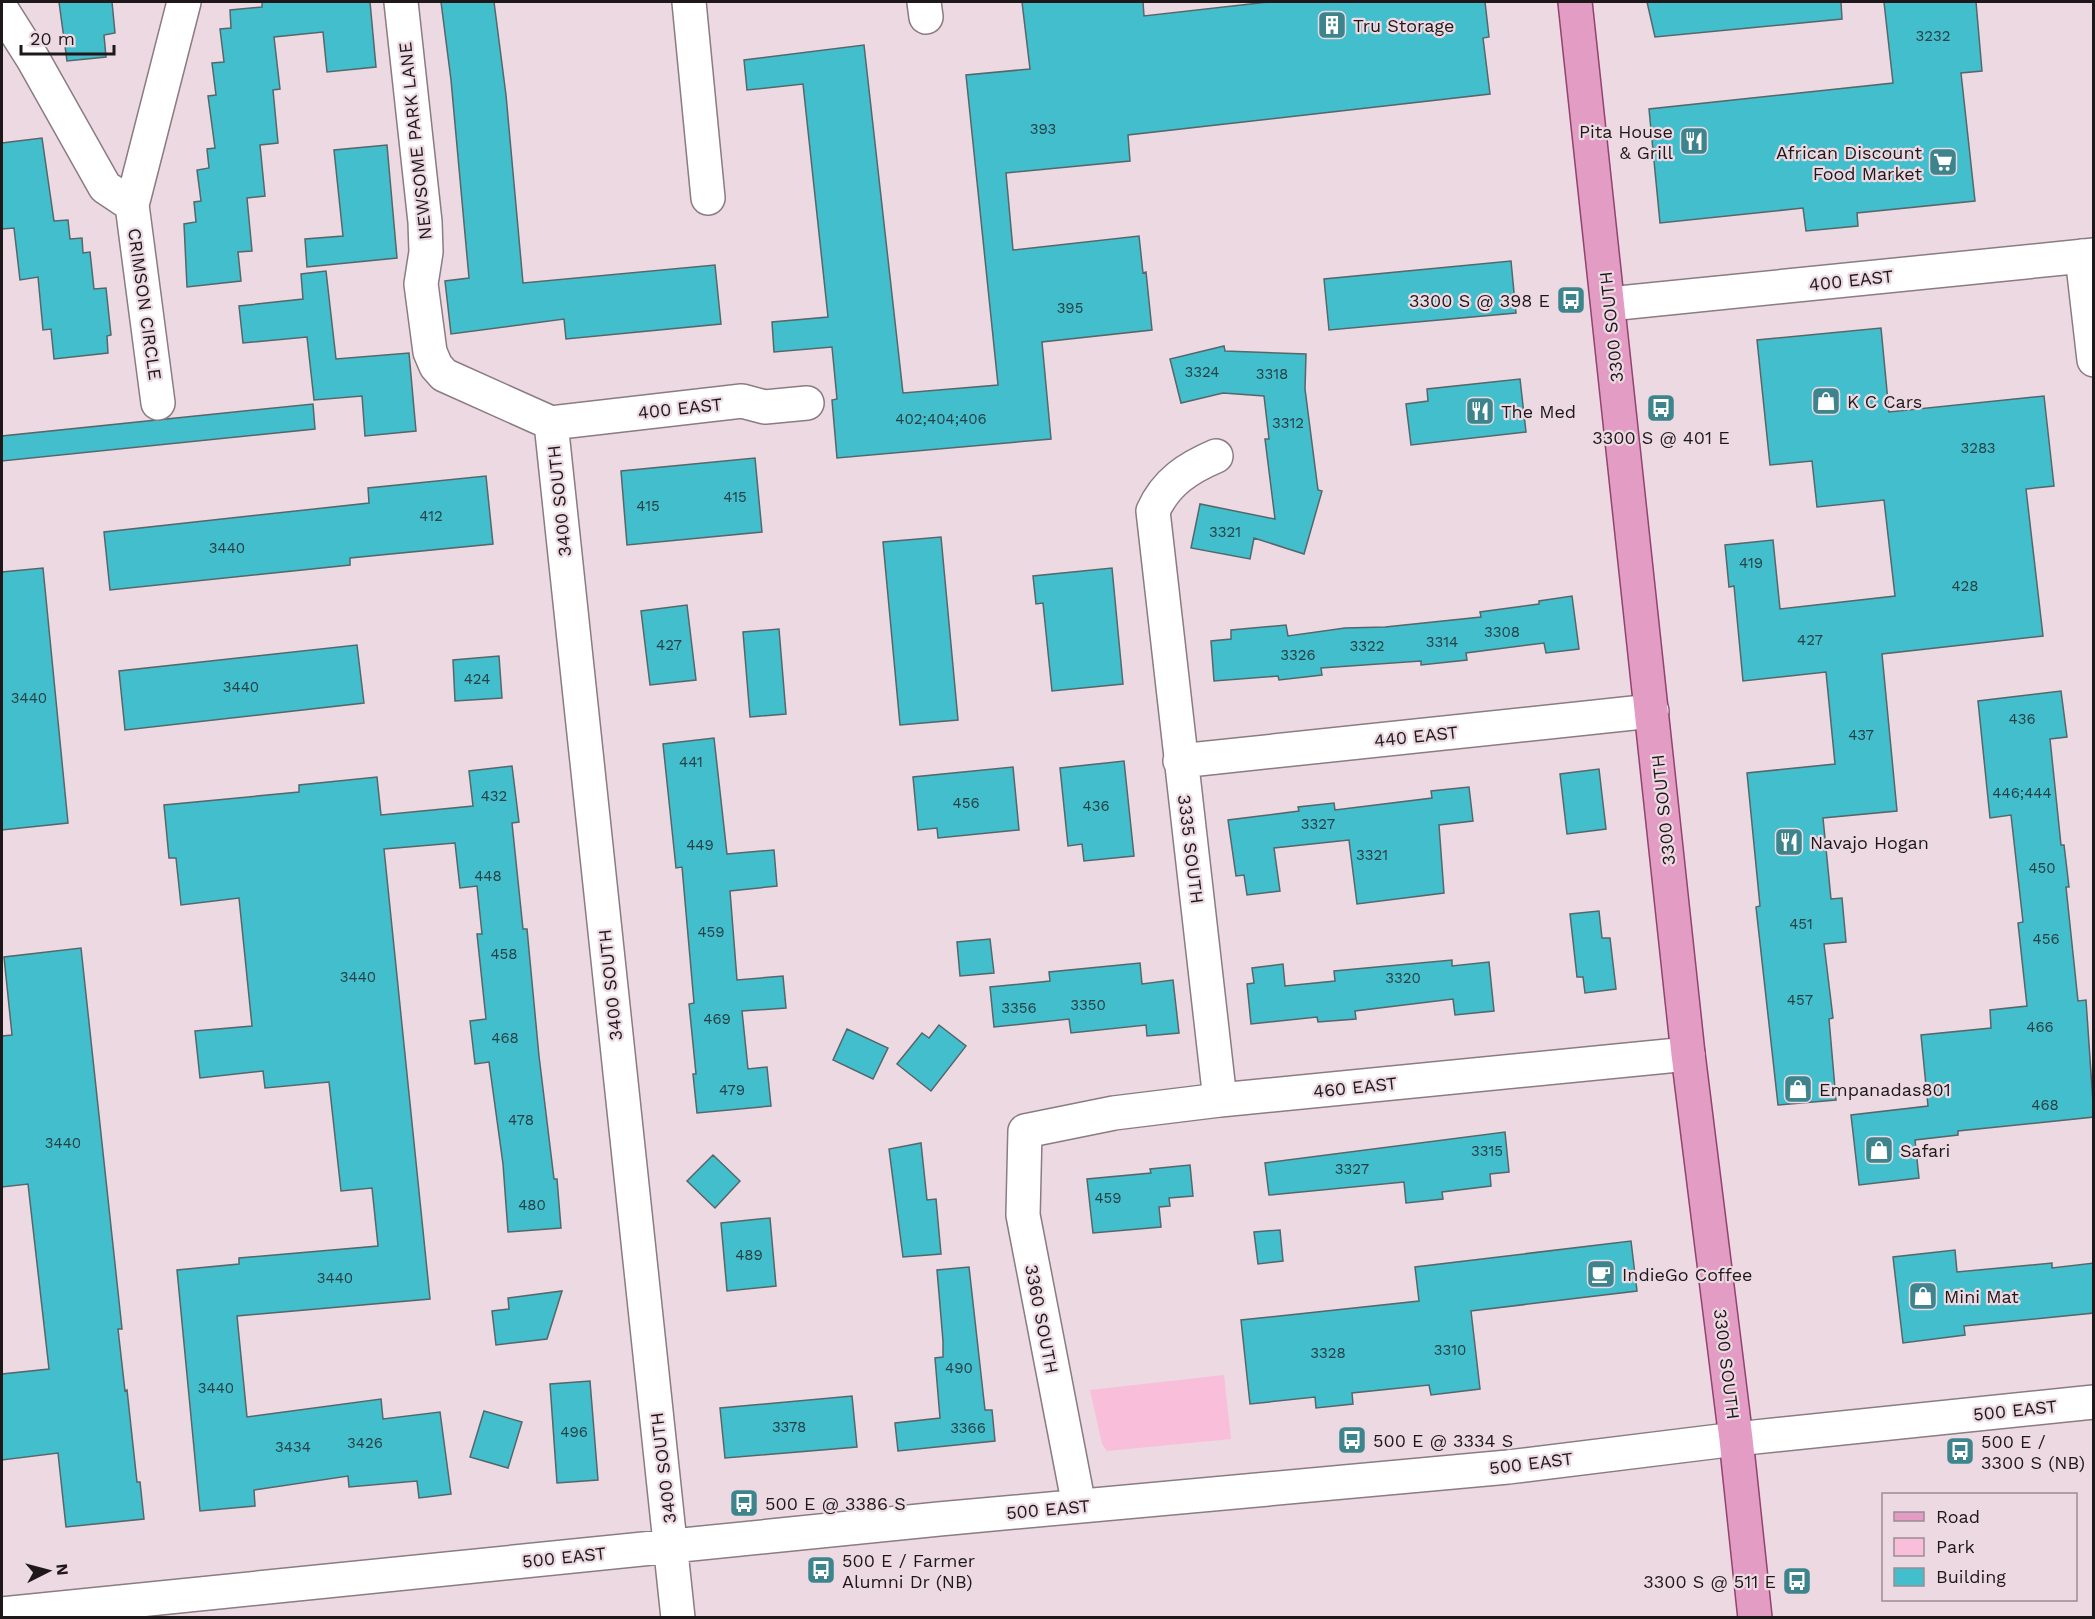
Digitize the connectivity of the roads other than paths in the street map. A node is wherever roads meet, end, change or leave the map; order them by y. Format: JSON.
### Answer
{"nodes":[{"id":1,"x":184,"y":2,"type":"edge"},
{"id":2,"x":401,"y":2,"type":"edge"},
{"id":3,"x":689,"y":2,"type":"edge"},
{"id":4,"x":1575,"y":2,"type":"edge"},
{"id":5,"x":2,"y":10,"type":"edge"},
{"id":6,"x":708,"y":198,"type":"dead end"},
{"id":7,"x":132,"y":205,"type":"junction"},
{"id":8,"x":2088,"y":256,"type":"edge"},
{"id":9,"x":1609,"y":304,"type":"junction"},
{"id":10,"x":2094,"y":360,"type":"edge"},
{"id":11,"x":158,"y":403,"type":"dead end"},
{"id":12,"x":807,"y":403,"type":"dead end"},
{"id":13,"x":551,"y":423,"type":"junction"},
{"id":14,"x":1216,"y":456,"type":"dead end"},
{"id":15,"x":1652,"y":711,"type":"junction"},
{"id":16,"x":1180,"y":761,"type":"junction"},
{"id":17,"x":1688,"y":1054,"type":"junction"},
{"id":18,"x":1220,"y":1100,"type":"junction"},
{"id":19,"x":1024,"y":1131,"type":"joint"},
{"id":20,"x":2094,"y":1402,"type":"edge"},
{"id":21,"x":1736,"y":1439,"type":"junction"},
{"id":22,"x":1079,"y":1506,"type":"junction"},
{"id":23,"x":672,"y":1546,"type":"junction"},
{"id":24,"x":2,"y":1614,"type":"edge"},
{"id":25,"x":678,"y":1617,"type":"edge"},
{"id":26,"x":1755,"y":1617,"type":"edge"}],
"edges":[{"from":1,"to":7,"type":"street","name":"CRIMSON CIRCLE"},
{"from":2,"to":13,"type":"street","name":"NEWSOME PARK LANE"},
{"from":3,"to":6,"type":"street"},
{"from":4,"to":9,"type":"main road","name":"3300 SOUTH"},
{"from":5,"to":7,"type":"street","name":"CRIMSON CIRCLE"},
{"from":7,"to":11,"type":"street","name":"CRIMSON CIRCLE"},
{"from":8,"to":9,"type":"street","name":"400 EAST"},
{"from":8,"to":10,"type":"street"},
{"from":9,"to":15,"type":"main road","name":"3300 SOUTH"},
{"from":12,"to":13,"type":"street","name":"400 EAST"},
{"from":13,"to":23,"type":"street","name":"3400 SOUTH"},
{"from":14,"to":16,"type":"street","name":"3335 SOUTH"},
{"from":15,"to":16,"type":"street","name":"440 EAST"},
{"from":15,"to":17,"type":"main road","name":"3300 SOUTH"},
{"from":16,"to":18,"type":"street","name":"3335 SOUTH"},
{"from":17,"to":18,"type":"street","name":"460 EAST"},
{"from":17,"to":21,"type":"main road","name":"3300 SOUTH"},
{"from":18,"to":19,"type":"street","name":"460 EAST"},
{"from":19,"to":22,"type":"street","name":"3360 SOUTH"},
{"from":20,"to":21,"type":"street","name":"500 EAST"},
{"from":21,"to":22,"type":"street","name":"500 EAST"},
{"from":21,"to":26,"type":"main road","name":"3300 SOUTH"},
{"from":22,"to":23,"type":"street","name":"500 EAST"},
{"from":23,"to":24,"type":"street","name":"500 EAST"},
{"from":23,"to":25,"type":"street","name":"3400 SOUTH"}]}
